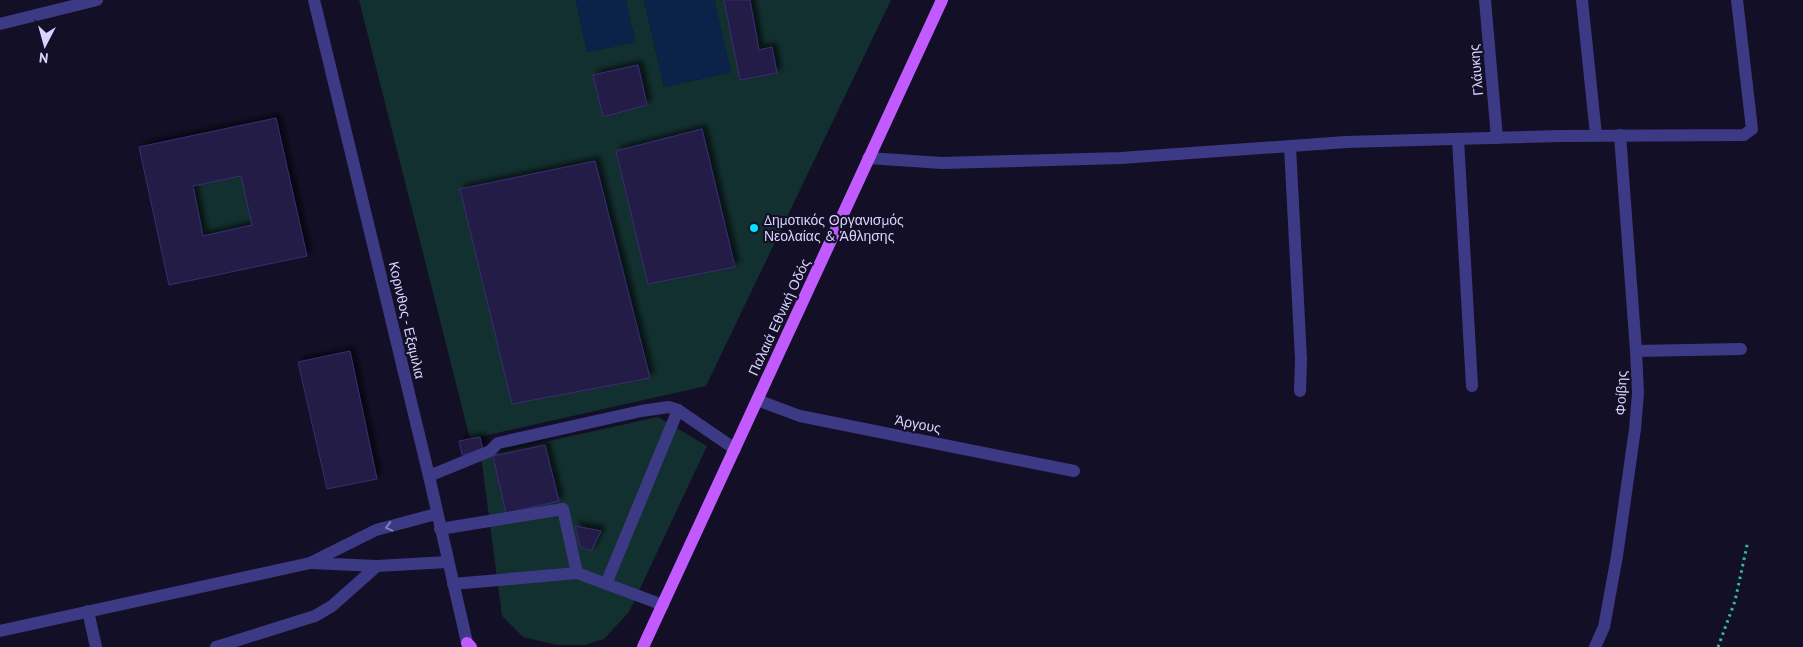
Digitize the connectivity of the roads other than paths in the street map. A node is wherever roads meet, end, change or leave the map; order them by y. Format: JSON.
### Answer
{"nodes":[{"id":1,"x":97,"y":0,"type":"edge"},
{"id":2,"x":314,"y":0,"type":"edge"},
{"id":3,"x":942,"y":0,"type":"edge"},
{"id":4,"x":1485,"y":0,"type":"edge"},
{"id":5,"x":1582,"y":0,"type":"edge"},
{"id":6,"x":1737,"y":0,"type":"edge"},
{"id":7,"x":0,"y":24,"type":"edge"},
{"id":8,"x":1620,"y":135,"type":"junction"},
{"id":9,"x":1596,"y":136,"type":"junction"},
{"id":10,"x":1497,"y":138,"type":"junction"},
{"id":11,"x":1458,"y":139,"type":"junction"},
{"id":12,"x":1290,"y":146,"type":"junction"},
{"id":13,"x":868,"y":158,"type":"junction"},
{"id":14,"x":1741,"y":349,"type":"dead end"},
{"id":15,"x":1636,"y":351,"type":"junction"},
{"id":16,"x":1472,"y":386,"type":"dead end"},
{"id":17,"x":1300,"y":390,"type":"dead end"},
{"id":18,"x":757,"y":400,"type":"junction"},
{"id":19,"x":680,"y":412,"type":"junction"},
{"id":20,"x":735,"y":449,"type":"junction"},
{"id":21,"x":1074,"y":470,"type":"dead end"},
{"id":22,"x":429,"y":476,"type":"junction"},
{"id":23,"x":436,"y":514,"type":"junction"},
{"id":24,"x":440,"y":530,"type":"junction"},
{"id":25,"x":447,"y":562,"type":"junction"},
{"id":26,"x":310,"y":563,"type":"junction"},
{"id":27,"x":377,"y":566,"type":"junction"},
{"id":28,"x":577,"y":573,"type":"junction"},
{"id":29,"x":453,"y":584,"type":"junction"},
{"id":30,"x":606,"y":584,"type":"junction"},
{"id":31,"x":663,"y":606,"type":"junction"},
{"id":32,"x":88,"y":611,"type":"junction"},
{"id":33,"x":0,"y":630,"type":"edge"},
{"id":34,"x":469,"y":646,"type":"edge"},
{"id":35,"x":96,"y":647,"type":"edge"},
{"id":36,"x":216,"y":647,"type":"edge"},
{"id":37,"x":643,"y":647,"type":"edge"},
{"id":38,"x":1595,"y":647,"type":"edge"}],
"edges":[{"from":1,"to":7,"type":"street"},
{"from":2,"to":22,"type":"street","name":"Κορινθος - Εξαμιλια"},
{"from":3,"to":13,"type":"main road","name":"Παλαιά Εθνική Οδός"},
{"from":4,"to":10,"type":"street","name":"Γλάυκης"},
{"from":5,"to":9,"type":"street"},
{"from":6,"to":8,"type":"street"},
{"from":8,"to":9,"type":"street"},
{"from":8,"to":15,"type":"street","name":"Φοίβης"},
{"from":9,"to":10,"type":"street"},
{"from":10,"to":11,"type":"street"},
{"from":11,"to":12,"type":"street"},
{"from":11,"to":16,"type":"street"},
{"from":12,"to":13,"type":"street"},
{"from":12,"to":17,"type":"street"},
{"from":13,"to":18,"type":"main road","name":"Παλαιά Εθνική Οδός"},
{"from":14,"to":15,"type":"street"},
{"from":15,"to":38,"type":"street","name":"Φοίβης"},
{"from":18,"to":20,"type":"main road","name":"Παλαιά Εθνική Οδός"},
{"from":18,"to":21,"type":"street","name":"Άργους"},
{"from":19,"to":20,"type":"street"},
{"from":19,"to":22,"type":"street"},
{"from":19,"to":30,"type":"street"},
{"from":20,"to":31,"type":"main road","name":"Παλαιά Εθνική Οδός"},
{"from":22,"to":23,"type":"street","name":"Κορινθος - Εξαμιλια"},
{"from":23,"to":24,"type":"street","name":"Κορινθος - Εξαμιλια"},
{"from":23,"to":26,"type":"street","one_way":true},
{"from":24,"to":25,"type":"street","name":"Κορινθος - Εξαμιλια"},
{"from":24,"to":28,"type":"street"},
{"from":25,"to":27,"type":"street"},
{"from":25,"to":29,"type":"street","name":"Κορινθος - Εξαμιλια"},
{"from":26,"to":27,"type":"street"},
{"from":26,"to":32,"type":"street"},
{"from":27,"to":36,"type":"street"},
{"from":28,"to":29,"type":"street"},
{"from":28,"to":30,"type":"street"},
{"from":29,"to":34,"type":"street","name":"Κορινθος - Εξαμιλια"},
{"from":30,"to":31,"type":"street"},
{"from":31,"to":37,"type":"main road","name":"Παλαιά Εθνική Οδός"},
{"from":32,"to":33,"type":"street"},
{"from":32,"to":35,"type":"street"}]}
